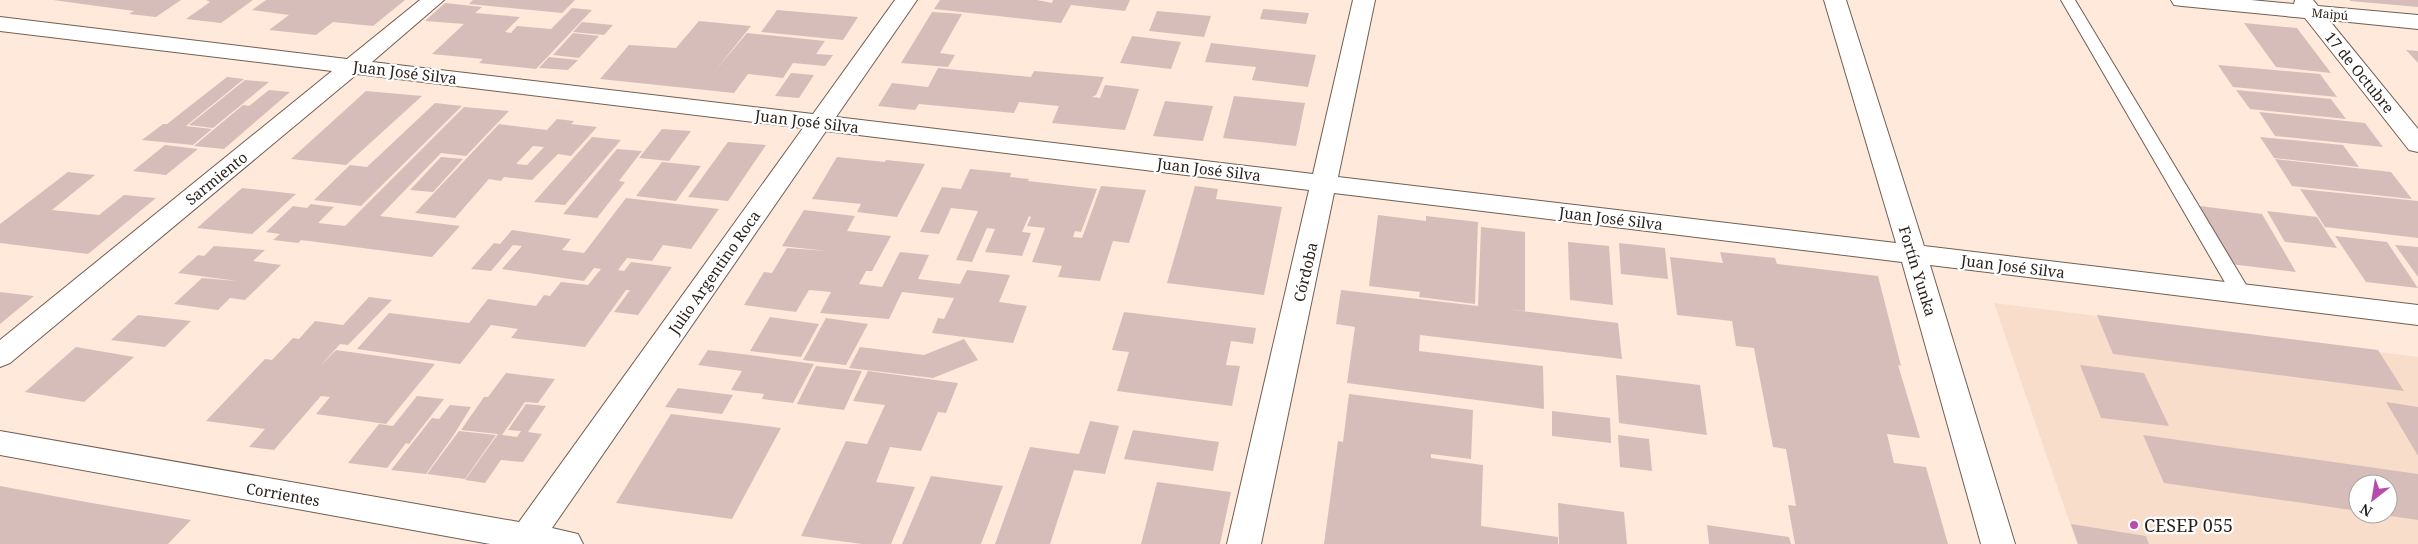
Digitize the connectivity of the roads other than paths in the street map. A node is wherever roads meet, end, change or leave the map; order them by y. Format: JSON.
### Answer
{"nodes":[{"id":1,"x":433,"y":0,"type":"edge"},
{"id":2,"x":906,"y":0,"type":"edge"},
{"id":3,"x":1364,"y":0,"type":"edge"},
{"id":4,"x":1835,"y":0,"type":"edge"},
{"id":5,"x":2068,"y":0,"type":"edge"},
{"id":6,"x":2182,"y":0,"type":"edge"},
{"id":7,"x":2306,"y":6,"type":"edge"},
{"id":8,"x":2418,"y":22,"type":"edge"},
{"id":9,"x":0,"y":24,"type":"edge"},
{"id":10,"x":352,"y":66,"type":"junction"},
{"id":11,"x":819,"y":122,"type":"junction"},
{"id":12,"x":2418,"y":145,"type":"edge"},
{"id":13,"x":1325,"y":183,"type":"junction"},
{"id":14,"x":1914,"y":254,"type":"junction"},
{"id":15,"x":2241,"y":293,"type":"junction"},
{"id":16,"x":2418,"y":315,"type":"edge"},
{"id":17,"x":0,"y":356,"type":"edge"},
{"id":18,"x":0,"y":443,"type":"edge"},
{"id":19,"x":525,"y":541,"type":"edge"},
{"id":20,"x":566,"y":544,"type":"edge"},
{"id":21,"x":1244,"y":544,"type":"edge"},
{"id":22,"x":1998,"y":544,"type":"edge"}],
"edges":[{"from":1,"to":10,"type":"street","name":"Sarmiento"},
{"from":2,"to":11,"type":"street","name":"Julio Argentino Roca"},
{"from":3,"to":13,"type":"street","name":"Córdoba"},
{"from":4,"to":14,"type":"street","name":"Fortín Yunka"},
{"from":5,"to":15,"type":"lane"},
{"from":6,"to":7,"type":"street","name":"Maipú"},
{"from":7,"to":8,"type":"street","name":"Maipú"},
{"from":7,"to":12,"type":"street","name":"17 de Octubre"},
{"from":9,"to":10,"type":"street","name":"Juan José Silva"},
{"from":10,"to":11,"type":"street","name":"Juan José Silva"},
{"from":10,"to":17,"type":"street","name":"Sarmiento"},
{"from":11,"to":13,"type":"street","name":"Juan José Silva"},
{"from":11,"to":19,"type":"street","name":"Julio Argentino Roca"},
{"from":13,"to":14,"type":"street","name":"Juan José Silva"},
{"from":13,"to":21,"type":"street","name":"Córdoba"},
{"from":14,"to":15,"type":"street","name":"Juan José Silva"},
{"from":14,"to":22,"type":"street","name":"Fortín Yunka"},
{"from":15,"to":16,"type":"street","name":"Juan José Silva"},
{"from":18,"to":19,"type":"street","name":"Corrientes"},
{"from":19,"to":20,"type":"street","name":"Corrientes"}]}
